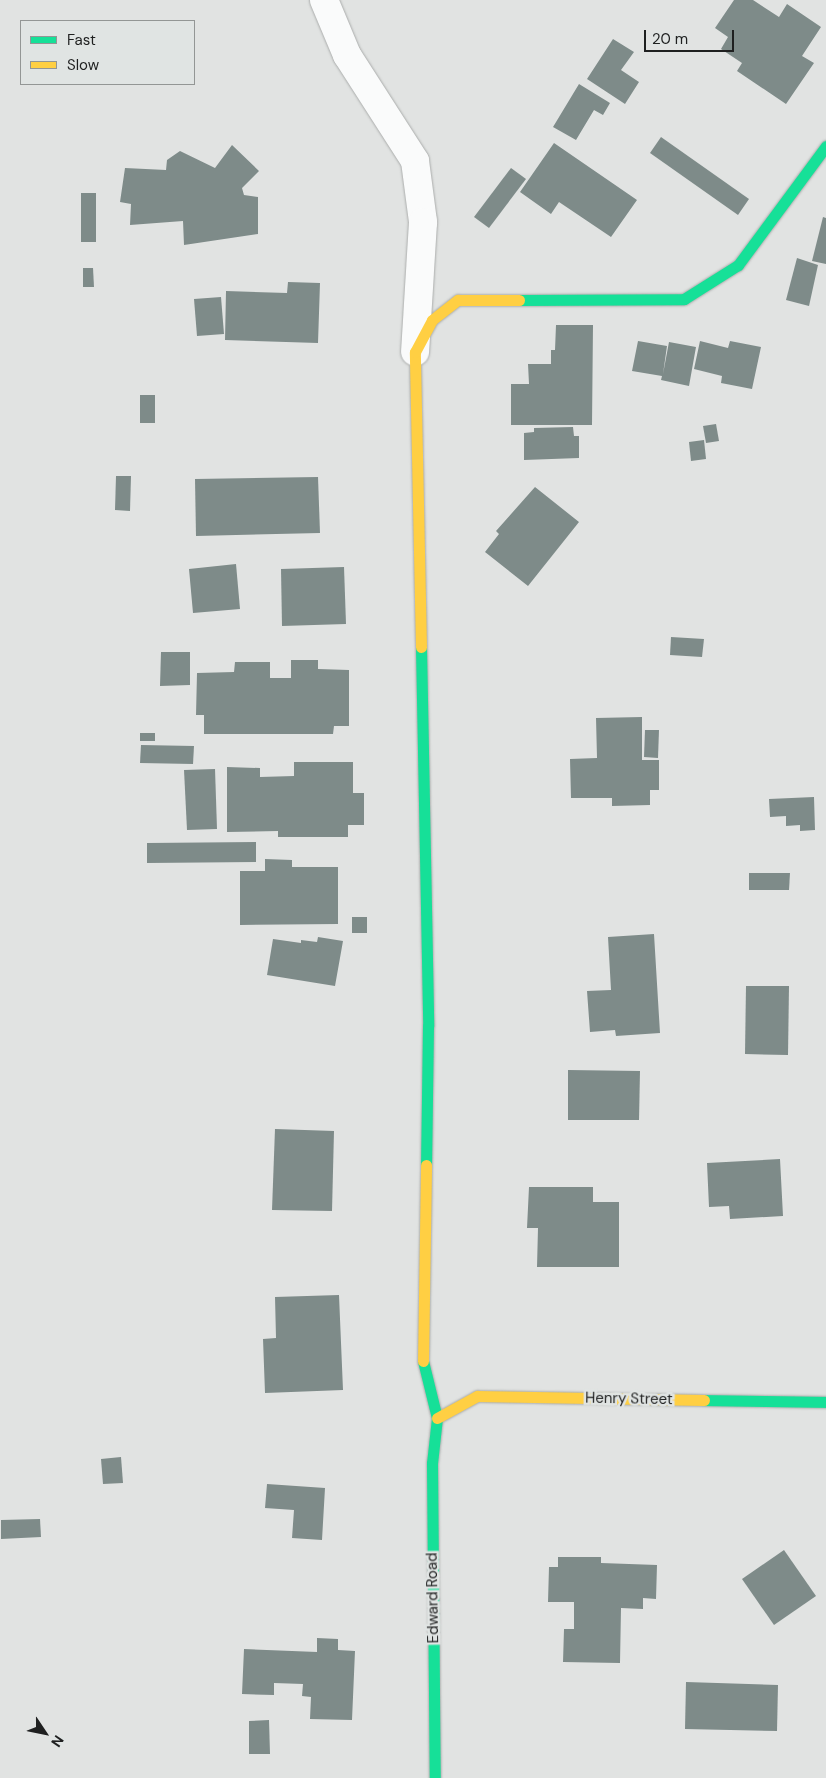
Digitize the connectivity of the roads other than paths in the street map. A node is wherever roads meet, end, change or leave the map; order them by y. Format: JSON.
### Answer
{"nodes":[{"id":1,"x":324,"y":0,"type":"edge"},
{"id":2,"x":826,"y":146,"type":"edge"},
{"id":3,"x":415,"y":352,"type":"junction"},
{"id":4,"x":826,"y":1402,"type":"edge"},
{"id":5,"x":437,"y":1418,"type":"junction"},
{"id":6,"x":435,"y":1778,"type":"edge"}],
"edges":[{"from":1,"to":3,"type":"street"},
{"from":2,"to":3,"type":"street"},
{"from":3,"to":5,"type":"street"},
{"from":4,"to":5,"type":"street","name":"Henry Street"},
{"from":5,"to":6,"type":"street","name":"Edward Road"}]}
